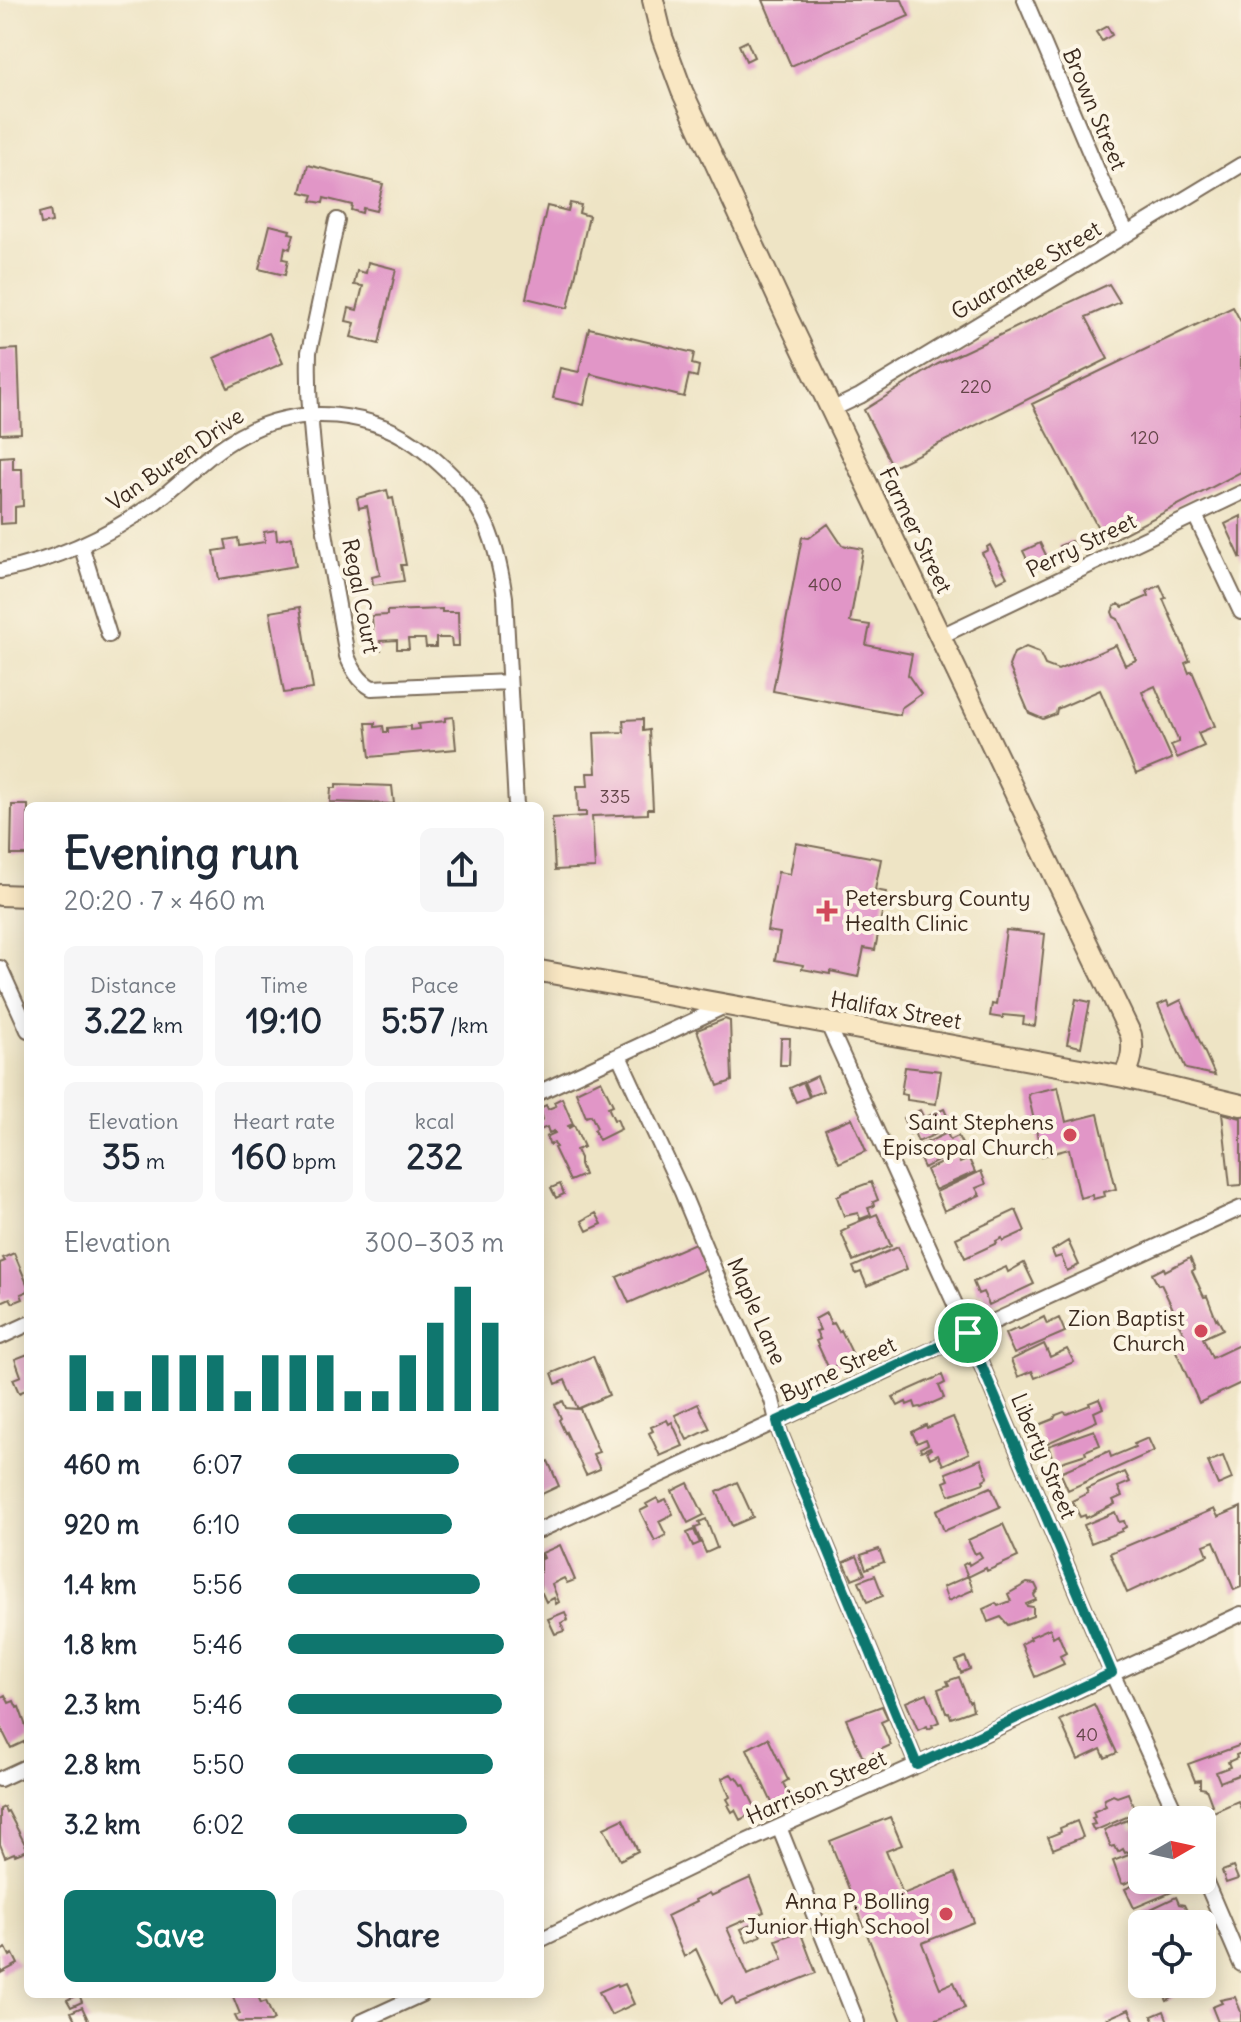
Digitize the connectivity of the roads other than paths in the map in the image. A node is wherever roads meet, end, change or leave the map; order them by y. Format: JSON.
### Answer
{"nodes":[{"id":1,"x":653,"y":0,"type":"edge"},
{"id":2,"x":1025,"y":0,"type":"edge"},
{"id":3,"x":1241,"y":165,"type":"edge"},
{"id":4,"x":337,"y":220,"type":"dead end"},
{"id":5,"x":1127,"y":234,"type":"junction"},
{"id":6,"x":831,"y":410,"type":"junction"},
{"id":7,"x":311,"y":414,"type":"junction"},
{"id":8,"x":1241,"y":493,"type":"edge"},
{"id":9,"x":1195,"y":515,"type":"junction"},
{"id":10,"x":81,"y":545,"type":"junction"},
{"id":11,"x":0,"y":571,"type":"edge"},
{"id":12,"x":1241,"y":612,"type":"edge"},
{"id":13,"x":109,"y":635,"type":"dead end"},
{"id":14,"x":941,"y":636,"type":"junction"},
{"id":15,"x":509,"y":682,"type":"junction"},
{"id":16,"x":516,"y":802,"type":"edge"},
{"id":17,"x":0,"y":895,"type":"edge"},
{"id":18,"x":24,"y":896,"type":"edge"},
{"id":19,"x":0,"y":968,"type":"edge"},
{"id":20,"x":544,"y":972,"type":"edge"},
{"id":21,"x":727,"y":1005,"type":"junction"},
{"id":22,"x":24,"y":1021,"type":"edge"},
{"id":23,"x":827,"y":1022,"type":"junction"},
{"id":24,"x":619,"y":1056,"type":"junction"},
{"id":25,"x":1124,"y":1077,"type":"junction"},
{"id":26,"x":544,"y":1090,"type":"edge"},
{"id":27,"x":1241,"y":1105,"type":"edge"},
{"id":28,"x":1241,"y":1208,"type":"edge"},
{"id":29,"x":24,"y":1326,"type":"edge"},
{"id":30,"x":968,"y":1333,"type":"junction"},
{"id":31,"x":0,"y":1337,"type":"edge"},
{"id":32,"x":777,"y":1421,"type":"junction"},
{"id":33,"x":544,"y":1528,"type":"edge"},
{"id":34,"x":1241,"y":1614,"type":"edge"},
{"id":35,"x":1112,"y":1673,"type":"junction"},
{"id":36,"x":917,"y":1765,"type":"junction"},
{"id":37,"x":24,"y":1768,"type":"edge"},
{"id":38,"x":0,"y":1779,"type":"edge"},
{"id":39,"x":1173,"y":1806,"type":"edge"},
{"id":40,"x":779,"y":1827,"type":"junction"},
{"id":41,"x":1211,"y":1894,"type":"edge"},
{"id":42,"x":544,"y":1938,"type":"edge"},
{"id":43,"x":1241,"y":1964,"type":"edge"},
{"id":44,"x":413,"y":1998,"type":"edge"},
{"id":45,"x":361,"y":2022,"type":"edge"},
{"id":46,"x":857,"y":2022,"type":"edge"}],
"edges":[{"from":1,"to":6,"type":"street","name":"Farmer Street"},
{"from":2,"to":5,"type":"street","name":"Brown Street"},
{"from":3,"to":5,"type":"street","name":"Guarantee Street"},
{"from":4,"to":7,"type":"street","name":"Regal Court"},
{"from":5,"to":6,"type":"street","name":"Guarantee Street"},
{"from":6,"to":14,"type":"street","name":"Farmer Street"},
{"from":7,"to":10,"type":"street","name":"Van Buren Drive"},
{"from":7,"to":15,"type":"street","name":"Van Buren Drive"},
{"from":7,"to":15,"type":"street","name":"Regal Court"},
{"from":8,"to":9,"type":"street","name":"Perry Street"},
{"from":9,"to":12,"type":"street"},
{"from":9,"to":14,"type":"street","name":"Perry Street"},
{"from":10,"to":11,"type":"street","name":"Van Buren Drive"},
{"from":10,"to":13,"type":"street"},
{"from":14,"to":25,"type":"street","name":"Farmer Street"},
{"from":15,"to":16,"type":"street","name":"Van Buren Drive"},
{"from":17,"to":18,"type":"street"},
{"from":19,"to":22,"type":"street"},
{"from":20,"to":21,"type":"street","name":"Halifax Street"},
{"from":21,"to":23,"type":"street","name":"Halifax Street"},
{"from":21,"to":24,"type":"street"},
{"from":23,"to":25,"type":"street","name":"Halifax Street"},
{"from":23,"to":30,"type":"street","name":"Liberty Street"},
{"from":24,"to":26,"type":"street"},
{"from":24,"to":32,"type":"street","name":"Maple Lane"},
{"from":25,"to":27,"type":"street","name":"Halifax Street"},
{"from":28,"to":30,"type":"street","name":"Byrne Street"},
{"from":29,"to":31,"type":"street"},
{"from":30,"to":32,"type":"street","name":"Byrne Street"},
{"from":30,"to":35,"type":"street","name":"Liberty Street"},
{"from":32,"to":33,"type":"street","name":"Byrne Street"},
{"from":32,"to":36,"type":"street","name":"Maple Lane"},
{"from":34,"to":35,"type":"street","name":"Harrison Street"},
{"from":35,"to":36,"type":"street","name":"Harrison Street"},
{"from":35,"to":39,"type":"street","name":"Liberty Street"},
{"from":36,"to":40,"type":"street","name":"Harrison Street"},
{"from":37,"to":38,"type":"street"},
{"from":40,"to":42,"type":"street","name":"Harrison Street"},
{"from":40,"to":46,"type":"street"},
{"from":41,"to":43,"type":"street"},
{"from":44,"to":45,"type":"street"}]}
